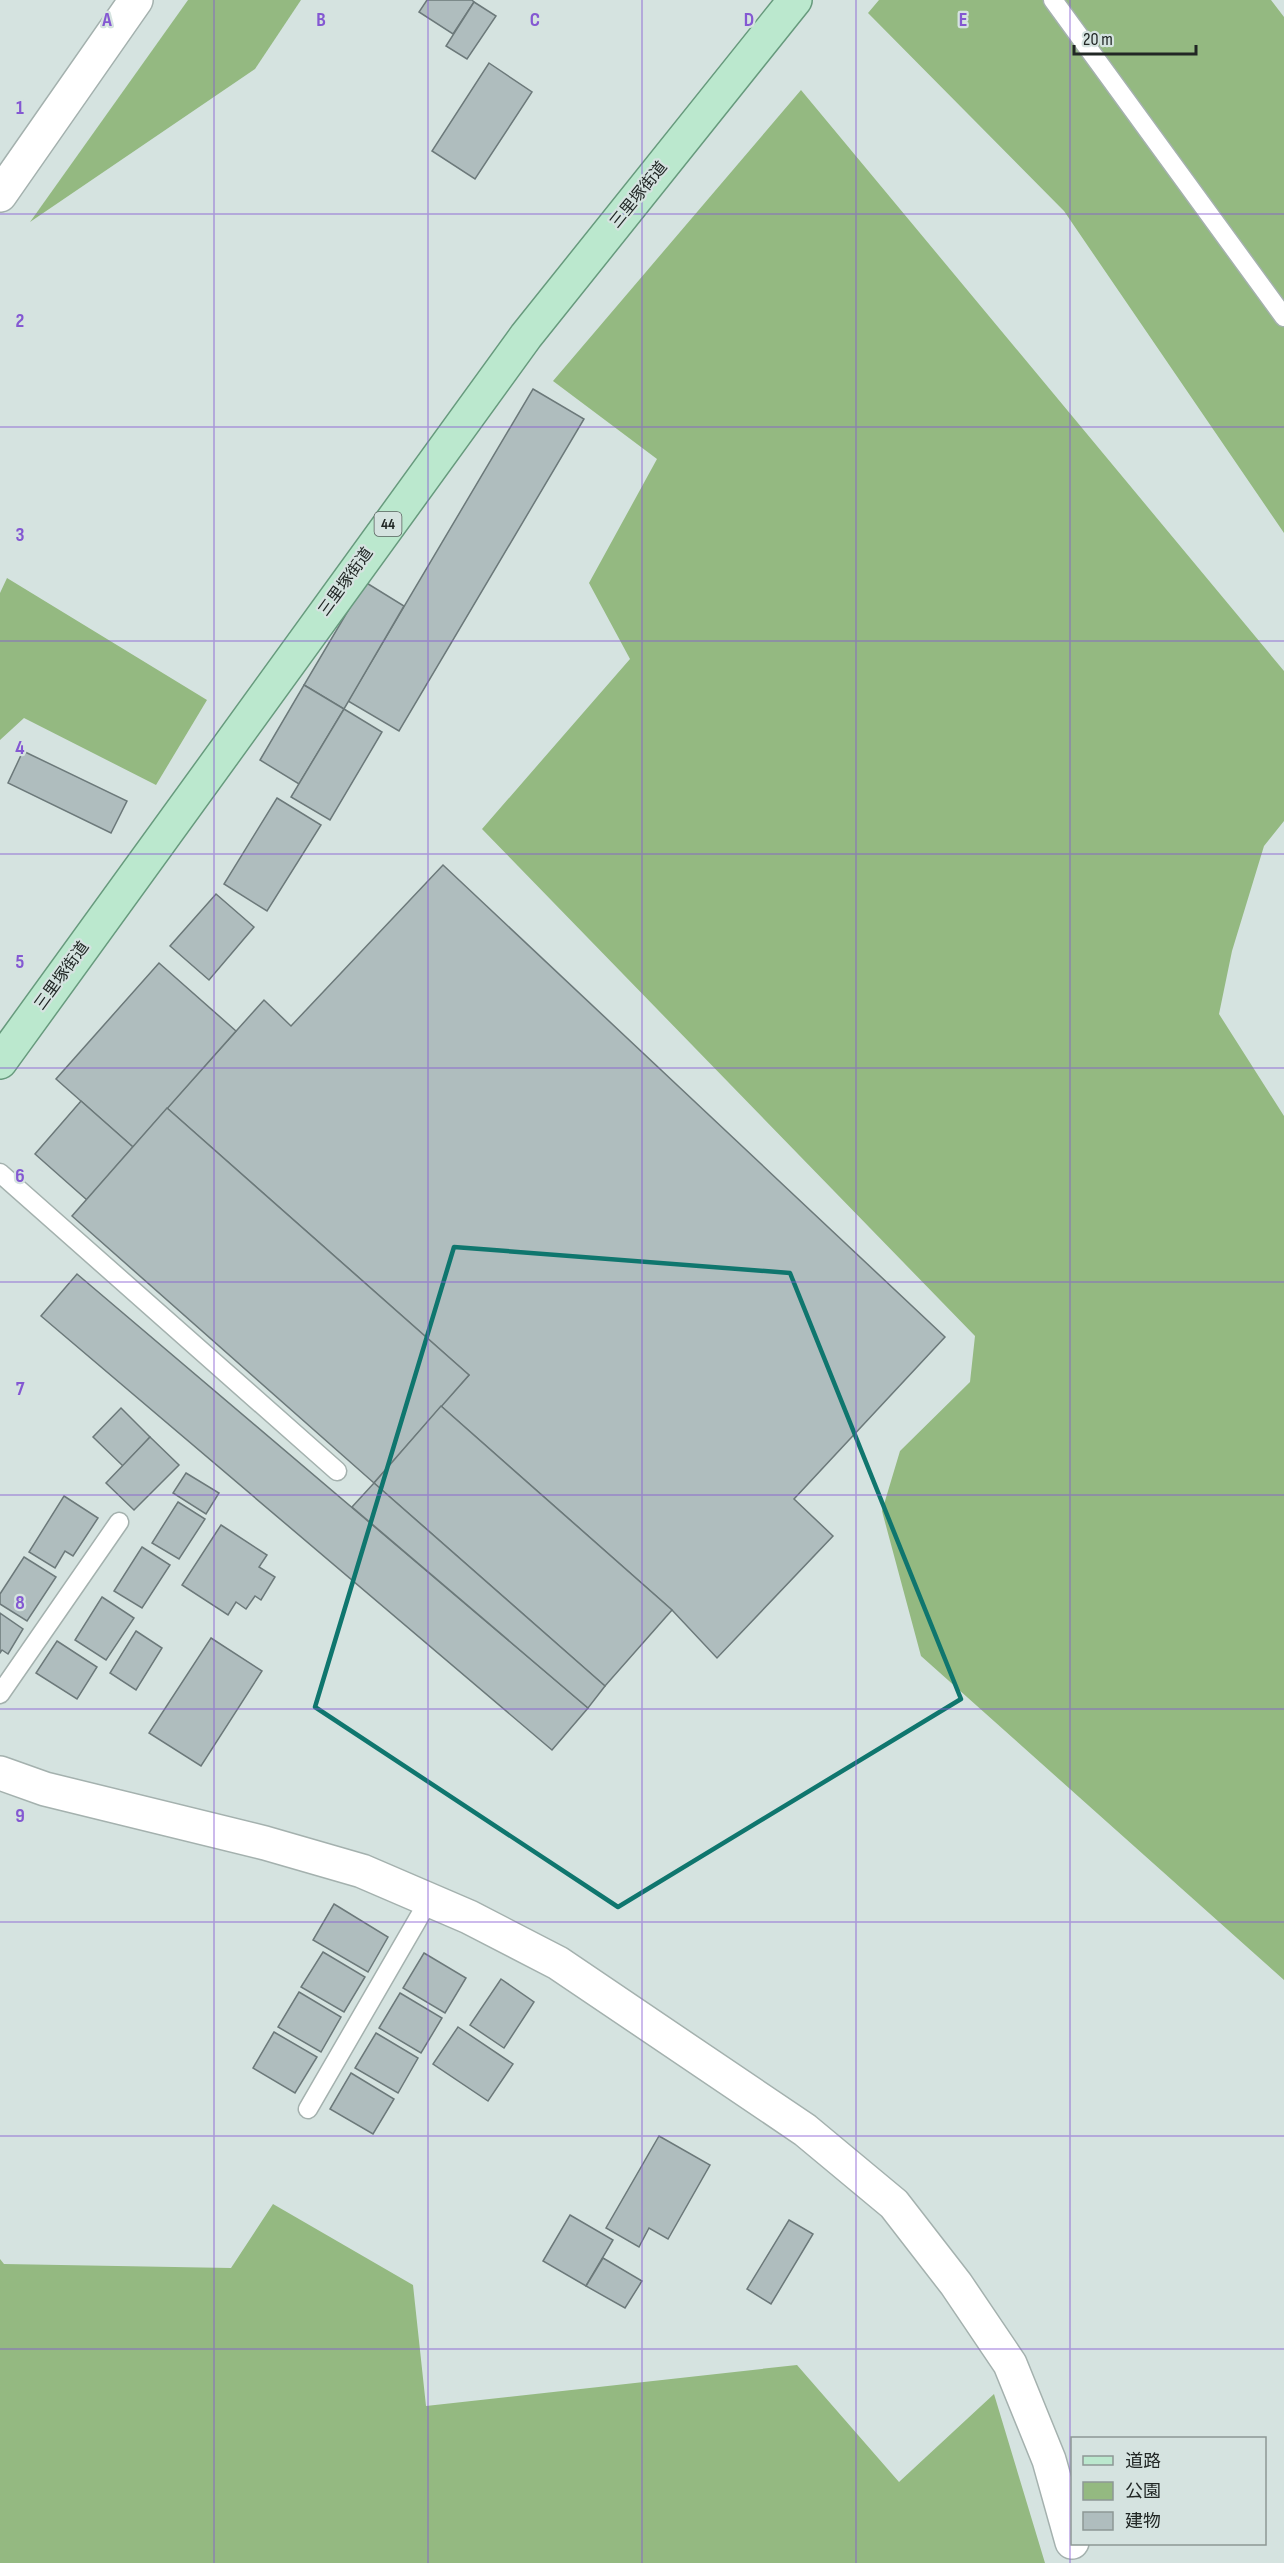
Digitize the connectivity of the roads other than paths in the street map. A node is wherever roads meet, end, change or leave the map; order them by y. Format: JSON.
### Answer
{"nodes":[{"id":1,"x":136,"y":0,"type":"edge"},
{"id":2,"x":795,"y":0,"type":"edge"},
{"id":3,"x":1053,"y":0,"type":"edge"},
{"id":4,"x":0,"y":195,"type":"edge"},
{"id":5,"x":1284,"y":317,"type":"edge"},
{"id":6,"x":0,"y":1062,"type":"edge"},
{"id":7,"x":0,"y":1173,"type":"edge"},
{"id":8,"x":337,"y":1471,"type":"dead end"},
{"id":9,"x":119,"y":1522,"type":"dead end"},
{"id":10,"x":0,"y":1694,"type":"edge"},
{"id":11,"x":0,"y":1773,"type":"edge"},
{"id":12,"x":429,"y":1900,"type":"junction"},
{"id":13,"x":308,"y":2109,"type":"dead end"},
{"id":14,"x":1071,"y":2536,"type":"edge"},
{"id":15,"x":1074,"y":2545,"type":"edge"},
{"id":16,"x":1078,"y":2563,"type":"edge"}],
"edges":[{"from":1,"to":4,"type":"street"},
{"from":2,"to":6,"type":"main road","name":"三里塚街道","number":"44"},
{"from":3,"to":5,"type":"lane"},
{"from":7,"to":8,"type":"lane"},
{"from":9,"to":10,"type":"lane"},
{"from":11,"to":12,"type":"street"},
{"from":12,"to":13,"type":"lane"},
{"from":12,"to":14,"type":"street"},
{"from":15,"to":16,"type":"street"}]}
